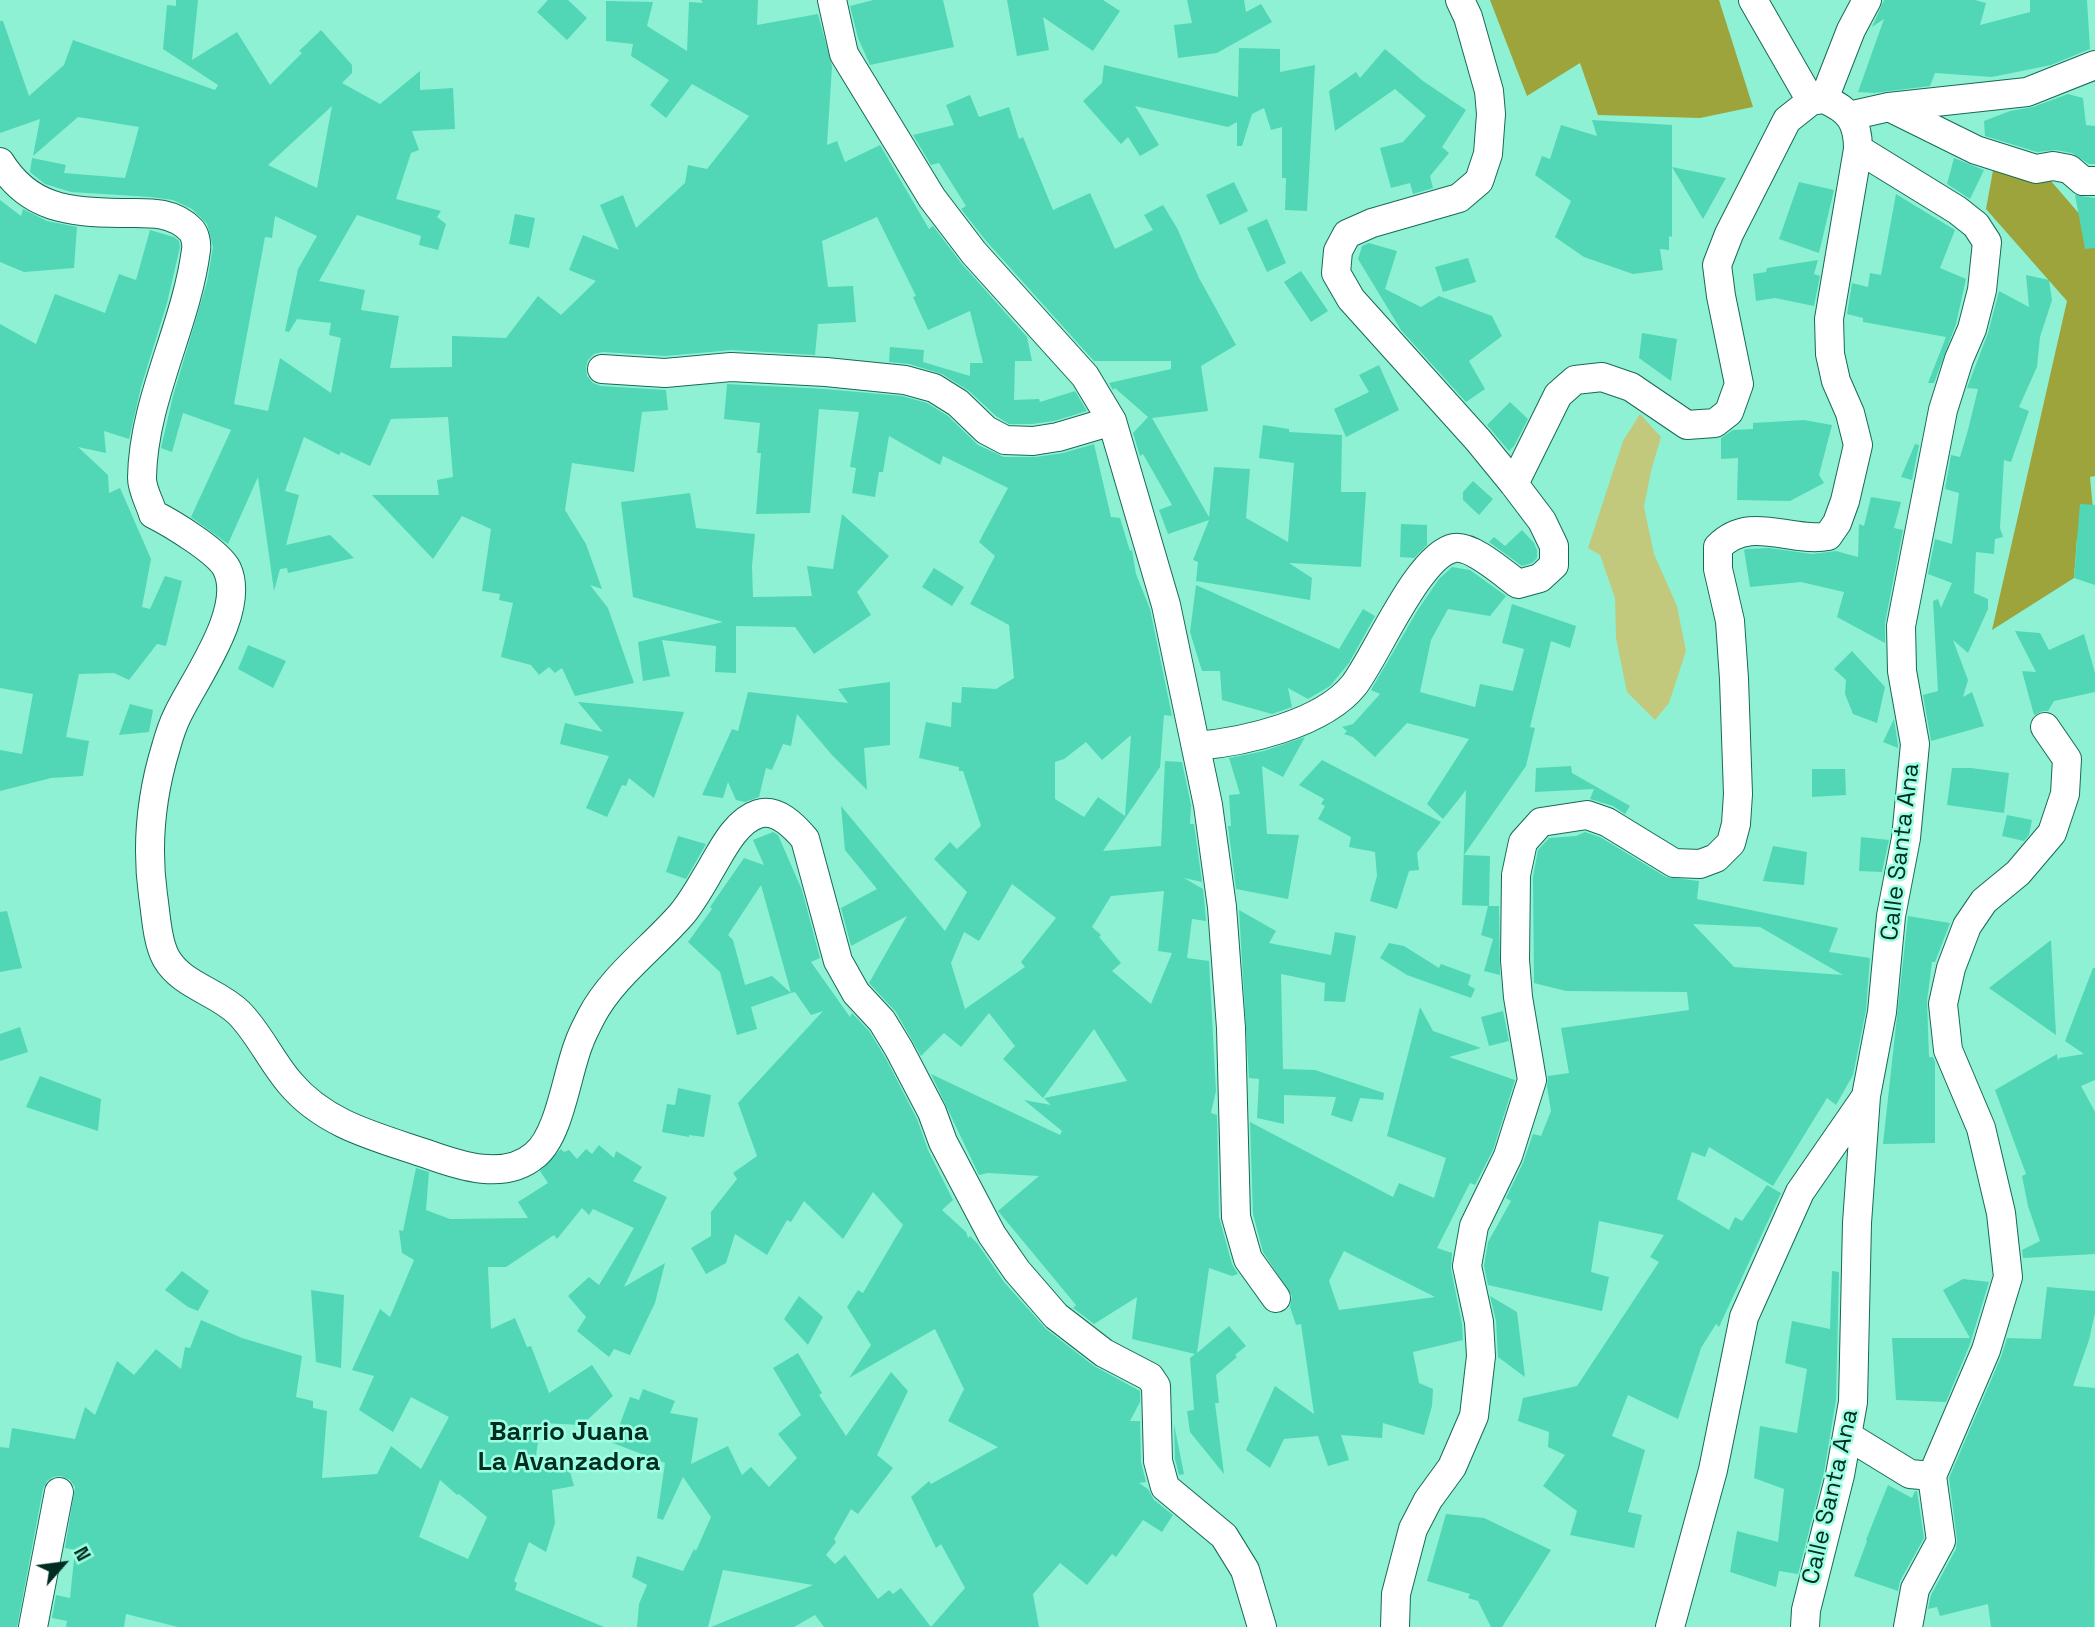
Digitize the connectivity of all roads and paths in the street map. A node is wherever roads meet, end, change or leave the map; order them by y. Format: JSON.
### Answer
{"nodes":[{"id":1,"x":832,"y":0,"type":"edge"},
{"id":2,"x":1460,"y":0,"type":"edge"},
{"id":3,"x":1753,"y":0,"type":"edge"},
{"id":4,"x":1867,"y":0,"type":"edge"},
{"id":5,"x":2095,"y":65,"type":"edge"},
{"id":6,"x":1818,"y":100,"type":"junction"},
{"id":7,"x":1889,"y":107,"type":"junction"},
{"id":8,"x":1849,"y":116,"type":"junction"},
{"id":9,"x":1858,"y":149,"type":"junction"},
{"id":10,"x":0,"y":162,"type":"edge"},
{"id":11,"x":2095,"y":181,"type":"edge"},
{"id":12,"x":603,"y":369,"type":"dead end"},
{"id":13,"x":1112,"y":421,"type":"junction"},
{"id":14,"x":1514,"y":484,"type":"junction"},
{"id":15,"x":2045,"y":727,"type":"dead end"},
{"id":16,"x":1196,"y":746,"type":"junction"},
{"id":17,"x":1866,"y":1096,"type":"junction"},
{"id":18,"x":1276,"y":1298,"type":"dead end"},
{"id":19,"x":1848,"y":1437,"type":"junction"},
{"id":20,"x":1932,"y":1476,"type":"junction"},
{"id":21,"x":59,"y":1492,"type":"dead end"},
{"id":22,"x":33,"y":1627,"type":"edge"},
{"id":23,"x":1262,"y":1627,"type":"edge"},
{"id":24,"x":1395,"y":1627,"type":"edge"},
{"id":25,"x":1670,"y":1627,"type":"edge"},
{"id":26,"x":1805,"y":1627,"type":"edge"},
{"id":27,"x":1908,"y":1627,"type":"edge"}],
"edges":[{"from":1,"to":13,"type":"street"},
{"from":2,"to":14,"type":"street"},
{"from":3,"to":6,"type":"street"},
{"from":4,"to":6,"type":"street"},
{"from":5,"to":7,"type":"street"},
{"from":6,"to":8,"type":"street"},
{"from":6,"to":14,"type":"street"},
{"from":7,"to":8,"type":"street"},
{"from":7,"to":11,"type":"street"},
{"from":8,"to":9,"type":"street"},
{"from":9,"to":17,"type":"street","name":"Calle Santa Ana"},
{"from":9,"to":24,"type":"street"},
{"from":10,"to":23,"type":"street"},
{"from":12,"to":13,"type":"street"},
{"from":13,"to":16,"type":"street"},
{"from":14,"to":16,"type":"street"},
{"from":15,"to":20,"type":"street"},
{"from":16,"to":18,"type":"street"},
{"from":17,"to":19,"type":"street","name":"Calle Santa Ana"},
{"from":17,"to":25,"type":"street"},
{"from":19,"to":20,"type":"street"},
{"from":19,"to":26,"type":"street","name":"Calle Santa Ana"},
{"from":20,"to":27,"type":"street"},
{"from":21,"to":22,"type":"street"}]}
